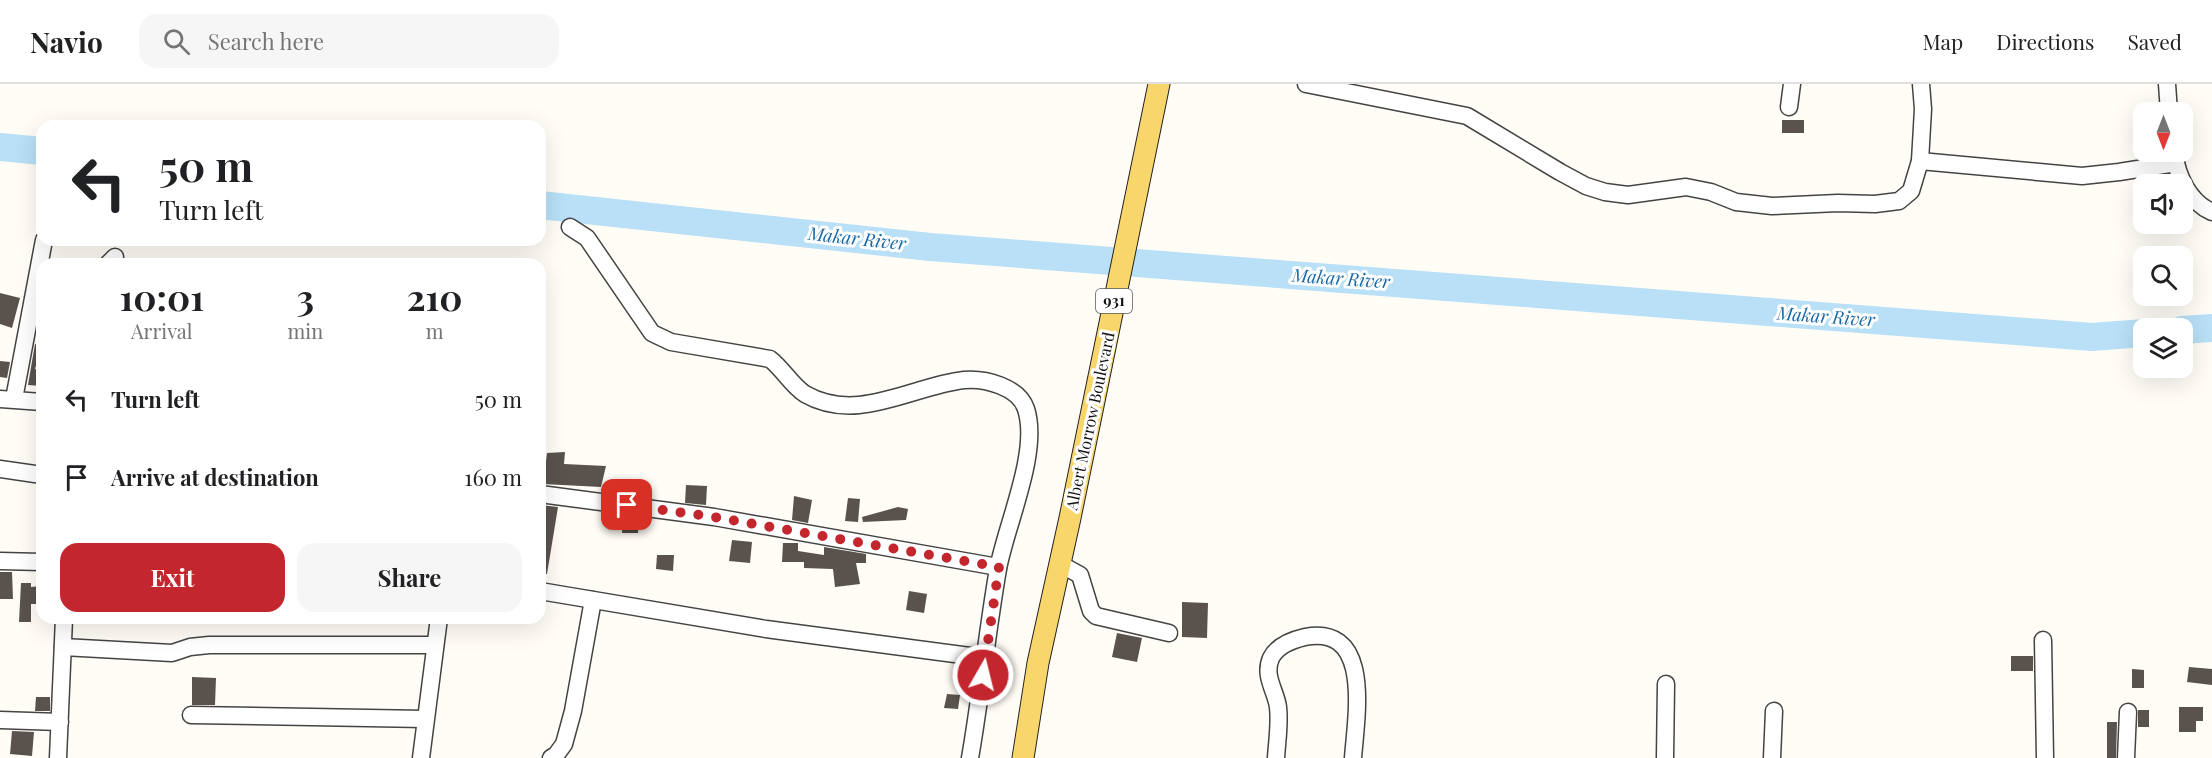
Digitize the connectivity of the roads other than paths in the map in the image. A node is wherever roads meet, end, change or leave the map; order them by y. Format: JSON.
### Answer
{"nodes":[{"id":1,"x":1159,"y":84,"type":"edge"},
{"id":2,"x":1306,"y":84,"type":"edge"},
{"id":3,"x":1792,"y":84,"type":"edge"},
{"id":4,"x":1921,"y":84,"type":"edge"},
{"id":5,"x":2167,"y":84,"type":"edge"},
{"id":6,"x":2168,"y":102,"type":"edge"},
{"id":7,"x":1789,"y":107,"type":"dead end"},
{"id":8,"x":1920,"y":161,"type":"junction"},
{"id":9,"x":2151,"y":162,"type":"edge"},
{"id":10,"x":2177,"y":162,"type":"edge"},
{"id":11,"x":2212,"y":212,"type":"edge"},
{"id":12,"x":570,"y":226,"type":"dead end"},
{"id":13,"x":36,"y":274,"type":"edge"},
{"id":14,"x":7,"y":399,"type":"edge"},
{"id":15,"x":36,"y":401,"type":"edge"},
{"id":16,"x":0,"y":469,"type":"edge"},
{"id":17,"x":36,"y":474,"type":"edge"},
{"id":18,"x":546,"y":495,"type":"edge"},
{"id":19,"x":0,"y":561,"type":"edge"},
{"id":20,"x":36,"y":562,"type":"edge"},
{"id":21,"x":1060,"y":564,"type":"junction"},
{"id":22,"x":999,"y":567,"type":"junction"},
{"id":23,"x":546,"y":592,"type":"edge"},
{"id":24,"x":593,"y":600,"type":"junction"},
{"id":25,"x":64,"y":624,"type":"edge"},
{"id":26,"x":438,"y":624,"type":"edge"},
{"id":27,"x":1169,"y":633,"type":"dead end"},
{"id":28,"x":2043,"y":640,"type":"dead end"},
{"id":29,"x":435,"y":645,"type":"junction"},
{"id":30,"x":63,"y":647,"type":"junction"},
{"id":31,"x":985,"y":658,"type":"junction"},
{"id":32,"x":1666,"y":684,"type":"dead end"},
{"id":33,"x":1774,"y":711,"type":"dead end"},
{"id":34,"x":2128,"y":712,"type":"dead end"},
{"id":35,"x":191,"y":715,"type":"dead end"},
{"id":36,"x":425,"y":719,"type":"junction"},
{"id":37,"x":0,"y":720,"type":"edge"},
{"id":38,"x":60,"y":722,"type":"junction"},
{"id":39,"x":57,"y":758,"type":"edge"},
{"id":40,"x":422,"y":758,"type":"edge"},
{"id":41,"x":551,"y":758,"type":"edge"},
{"id":42,"x":969,"y":758,"type":"edge"},
{"id":43,"x":1023,"y":758,"type":"edge"},
{"id":44,"x":1276,"y":758,"type":"edge"},
{"id":45,"x":1353,"y":758,"type":"edge"},
{"id":46,"x":1665,"y":758,"type":"edge"},
{"id":47,"x":1772,"y":758,"type":"edge"},
{"id":48,"x":2045,"y":758,"type":"edge"},
{"id":49,"x":2126,"y":758,"type":"edge"}],
"edges":[{"from":1,"to":21,"type":"main road","name":"Albert Morrow Boulevard","number":"931"},
{"from":2,"to":8,"type":"street"},
{"from":3,"to":7,"type":"street"},
{"from":4,"to":8,"type":"street"},
{"from":5,"to":6,"type":"street"},
{"from":8,"to":9,"type":"street"},
{"from":10,"to":11,"type":"street"},
{"from":12,"to":22,"type":"street"},
{"from":13,"to":14,"type":"street"},
{"from":14,"to":15,"type":"street"},
{"from":16,"to":17,"type":"street"},
{"from":18,"to":22,"type":"street"},
{"from":19,"to":20,"type":"street"},
{"from":21,"to":27,"type":"street"},
{"from":21,"to":43,"type":"main road","name":"Albert Morrow Boulevard","number":"931"},
{"from":22,"to":31,"type":"street"},
{"from":23,"to":24,"type":"street"},
{"from":24,"to":31,"type":"street"},
{"from":24,"to":41,"type":"street"},
{"from":25,"to":30,"type":"street"},
{"from":26,"to":29,"type":"street"},
{"from":28,"to":48,"type":"street"},
{"from":29,"to":30,"type":"street"},
{"from":29,"to":36,"type":"street"},
{"from":30,"to":38,"type":"street"},
{"from":31,"to":42,"type":"street"},
{"from":32,"to":46,"type":"street"},
{"from":33,"to":47,"type":"street"},
{"from":34,"to":49,"type":"street"},
{"from":35,"to":36,"type":"street"},
{"from":36,"to":40,"type":"street"},
{"from":37,"to":38,"type":"street"},
{"from":38,"to":39,"type":"street"},
{"from":44,"to":45,"type":"street"}]}
